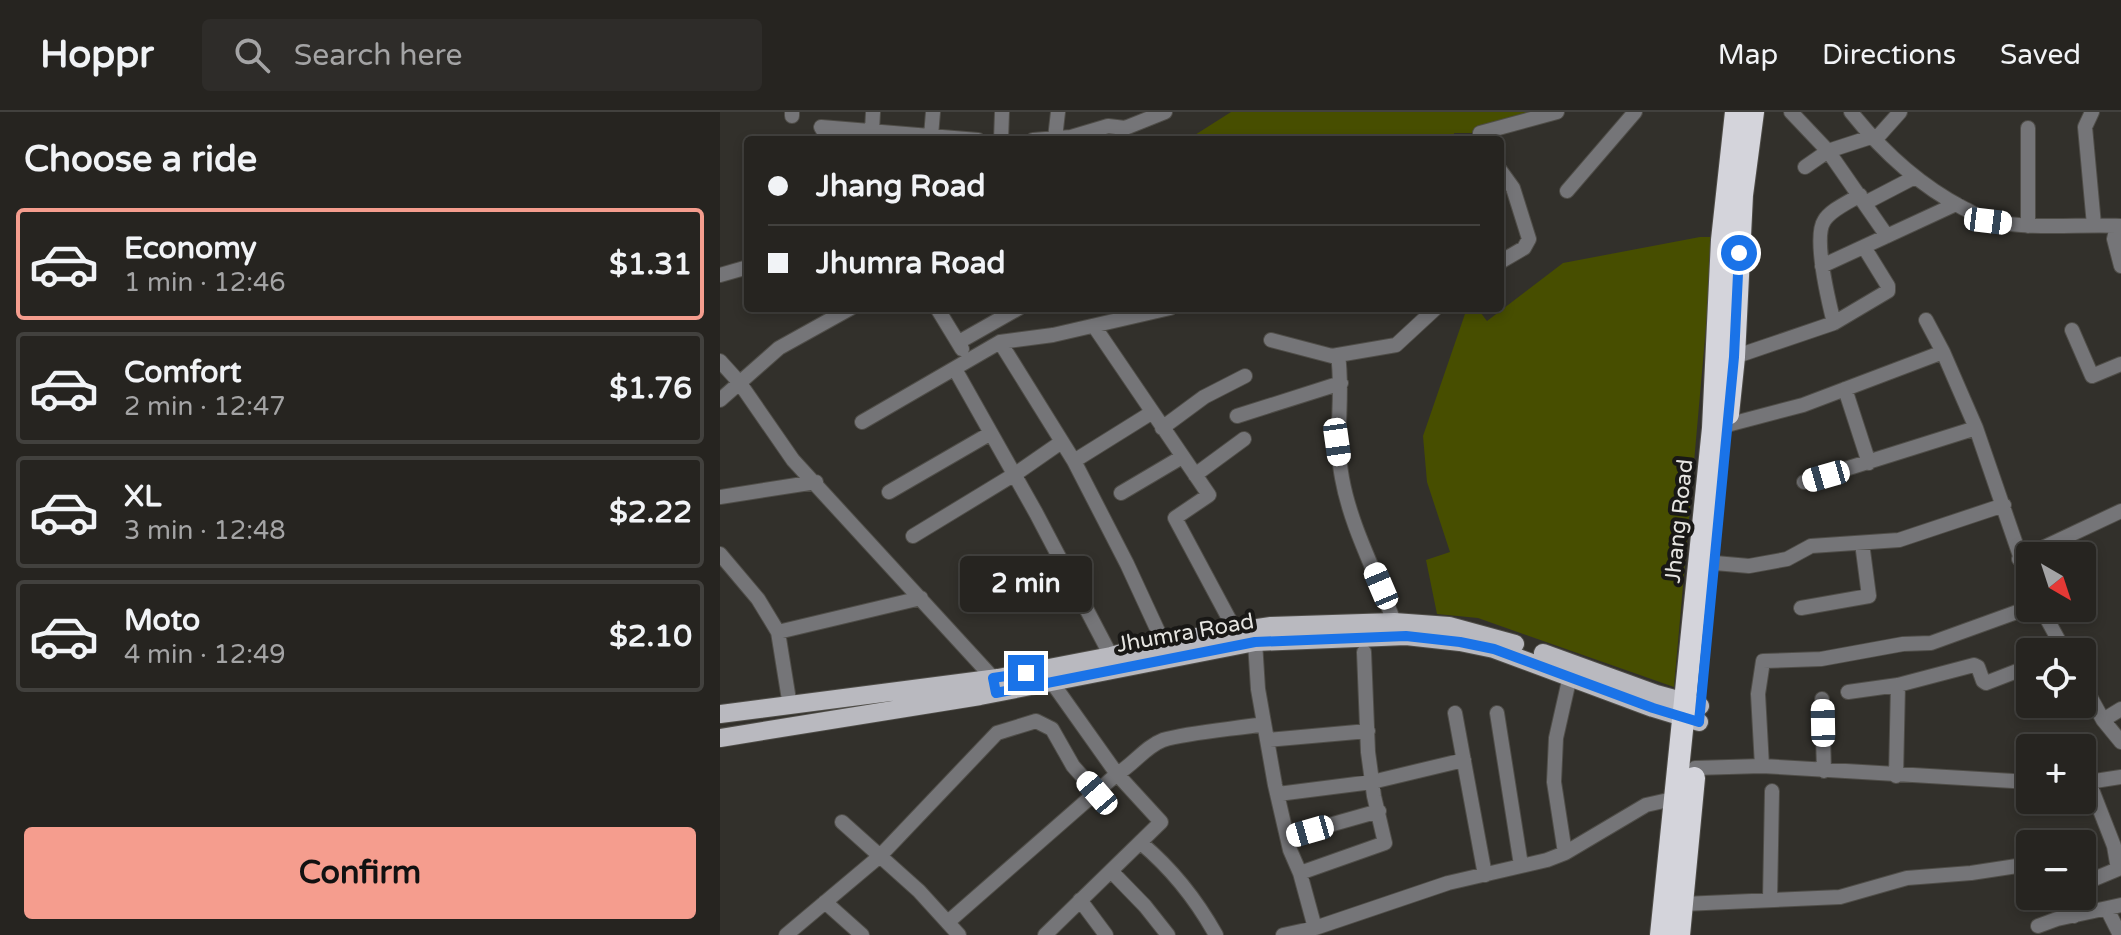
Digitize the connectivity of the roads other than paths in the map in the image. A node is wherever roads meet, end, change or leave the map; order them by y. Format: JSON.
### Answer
{"nodes":[{"id":1,"x":873,"y":112,"type":"edge"},
{"id":2,"x":933,"y":112,"type":"edge"},
{"id":3,"x":1002,"y":112,"type":"edge"},
{"id":4,"x":1058,"y":112,"type":"edge"},
{"id":5,"x":1165,"y":112,"type":"edge"},
{"id":6,"x":1557,"y":112,"type":"edge"},
{"id":7,"x":1635,"y":112,"type":"edge"},
{"id":8,"x":1736,"y":112,"type":"edge"},
{"id":9,"x":1753,"y":112,"type":"edge"},
{"id":10,"x":1791,"y":112,"type":"edge"},
{"id":11,"x":1851,"y":112,"type":"edge"},
{"id":12,"x":1900,"y":112,"type":"edge"},
{"id":13,"x":2091,"y":112,"type":"edge"},
{"id":14,"x":1109,"y":119,"type":"edge"},
{"id":15,"x":2028,"y":128,"type":"dead end"},
{"id":16,"x":872,"y":131,"type":"junction"},
{"id":17,"x":827,"y":136,"type":"edge"},
{"id":18,"x":931,"y":136,"type":"joint"},
{"id":19,"x":1001,"y":136,"type":"edge"},
{"id":20,"x":1055,"y":136,"type":"edge"},
{"id":21,"x":1073,"y":136,"type":"edge"},
{"id":22,"x":1481,"y":136,"type":"edge"},
{"id":23,"x":1873,"y":139,"type":"junction"},
{"id":24,"x":1828,"y":151,"type":"junction"},
{"id":25,"x":1805,"y":167,"type":"dead end"},
{"id":26,"x":1504,"y":176,"type":"edge"},
{"id":27,"x":1915,"y":177,"type":"junction"},
{"id":28,"x":1567,"y":191,"type":"dead end"},
{"id":29,"x":1863,"y":199,"type":"junction"},
{"id":30,"x":1956,"y":204,"type":"junction"},
{"id":31,"x":2094,"y":225,"type":"junction"},
{"id":32,"x":2028,"y":226,"type":"junction"},
{"id":33,"x":2119,"y":226,"type":"edge"},
{"id":34,"x":1887,"y":236,"type":"junction"},
{"id":35,"x":1864,"y":247,"type":"junction"},
{"id":36,"x":1504,"y":260,"type":"edge"},
{"id":37,"x":1822,"y":266,"type":"junction"},
{"id":38,"x":2121,"y":266,"type":"edge"},
{"id":39,"x":744,"y":268,"type":"edge"},
{"id":40,"x":720,"y":275,"type":"edge"},
{"id":41,"x":1728,"y":310,"type":"junction"},
{"id":42,"x":844,"y":312,"type":"edge"},
{"id":43,"x":940,"y":312,"type":"edge"},
{"id":44,"x":1012,"y":312,"type":"edge"},
{"id":45,"x":1153,"y":312,"type":"edge"},
{"id":46,"x":1432,"y":312,"type":"edge"},
{"id":47,"x":1926,"y":320,"type":"dead end"},
{"id":48,"x":1834,"y":323,"type":"junction"},
{"id":49,"x":1094,"y":326,"type":"junction"},
{"id":50,"x":2072,"y":330,"type":"dead end"},
{"id":51,"x":1271,"y":340,"type":"dead end"},
{"id":52,"x":959,"y":342,"type":"junction"},
{"id":53,"x":1000,"y":342,"type":"junction"},
{"id":54,"x":1943,"y":352,"type":"junction"},
{"id":55,"x":1338,"y":355,"type":"junction"},
{"id":56,"x":1734,"y":357,"type":"junction"},
{"id":57,"x":720,"y":361,"type":"edge"},
{"id":58,"x":967,"y":361,"type":"junction"},
{"id":59,"x":2121,"y":364,"type":"edge"},
{"id":60,"x":952,"y":370,"type":"junction"},
{"id":61,"x":1245,"y":376,"type":"dead end"},
{"id":62,"x":739,"y":382,"type":"junction"},
{"id":63,"x":1341,"y":383,"type":"junction"},
{"id":64,"x":1845,"y":389,"type":"junction"},
{"id":65,"x":720,"y":400,"type":"edge"},
{"id":66,"x":1151,"y":413,"type":"junction"},
{"id":67,"x":1237,"y":416,"type":"dead end"},
{"id":68,"x":862,"y":422,"type":"dead end"},
{"id":69,"x":1727,"y":425,"type":"junction"},
{"id":70,"x":1162,"y":428,"type":"junction"},
{"id":71,"x":1976,"y":428,"type":"junction"},
{"id":72,"x":991,"y":433,"type":"junction"},
{"id":73,"x":1244,"y":439,"type":"dead end"},
{"id":74,"x":1060,"y":443,"type":"junction"},
{"id":75,"x":1182,"y":457,"type":"junction"},
{"id":76,"x":1074,"y":461,"type":"junction"},
{"id":77,"x":1869,"y":463,"type":"junction"},
{"id":78,"x":1014,"y":475,"type":"junction"},
{"id":79,"x":1195,"y":475,"type":"junction"},
{"id":80,"x":816,"y":482,"type":"junction"},
{"id":81,"x":1804,"y":482,"type":"dead end"},
{"id":82,"x":889,"y":492,"type":"dead end"},
{"id":83,"x":1121,"y":493,"type":"dead end"},
{"id":84,"x":720,"y":497,"type":"edge"},
{"id":85,"x":2004,"y":505,"type":"junction"},
{"id":86,"x":2121,"y":511,"type":"edge"},
{"id":87,"x":913,"y":536,"type":"dead end"},
{"id":88,"x":2055,"y":542,"type":"edge"},
{"id":89,"x":1862,"y":543,"type":"junction"},
{"id":90,"x":2016,"y":548,"type":"edge"},
{"id":91,"x":720,"y":554,"type":"edge"},
{"id":92,"x":1715,"y":563,"type":"junction"},
{"id":93,"x":921,"y":598,"type":"junction"},
{"id":94,"x":1801,"y":608,"type":"dead end"},
{"id":95,"x":2016,"y":614,"type":"edge"},
{"id":96,"x":1394,"y":622,"type":"junction"},
{"id":97,"x":1235,"y":630,"type":"junction"},
{"id":98,"x":778,"y":632,"type":"junction"},
{"id":99,"x":1163,"y":642,"type":"junction"},
{"id":100,"x":1255,"y":642,"type":"junction"},
{"id":101,"x":1364,"y":652,"type":"dead end"},
{"id":102,"x":1111,"y":656,"type":"junction"},
{"id":103,"x":2016,"y":671,"type":"edge"},
{"id":104,"x":1570,"y":676,"type":"junction"},
{"id":105,"x":1051,"y":681,"type":"junction"},
{"id":106,"x":1898,"y":685,"type":"junction"},
{"id":107,"x":995,"y":686,"type":"junction"},
{"id":108,"x":1848,"y":692,"type":"dead end"},
{"id":109,"x":1822,"y":699,"type":"dead end"},
{"id":110,"x":790,"y":706,"type":"junction"},
{"id":111,"x":2096,"y":707,"type":"edge"},
{"id":112,"x":2121,"y":709,"type":"edge"},
{"id":113,"x":1455,"y":713,"type":"dead end"},
{"id":114,"x":1497,"y":713,"type":"dead end"},
{"id":115,"x":1692,"y":713,"type":"junction"},
{"id":116,"x":720,"y":714,"type":"edge"},
{"id":117,"x":2103,"y":720,"type":"junction"},
{"id":118,"x":1264,"y":724,"type":"junction"},
{"id":119,"x":1368,"y":731,"type":"junction"},
{"id":120,"x":720,"y":738,"type":"edge"},
{"id":121,"x":1267,"y":740,"type":"junction"},
{"id":122,"x":2121,"y":742,"type":"edge"},
{"id":123,"x":1464,"y":760,"type":"junction"},
{"id":124,"x":1762,"y":766,"type":"junction"},
{"id":125,"x":1695,"y":768,"type":"junction"},
{"id":126,"x":1824,"y":771,"type":"junction"},
{"id":127,"x":1117,"y":774,"type":"junction"},
{"id":128,"x":1896,"y":776,"type":"junction"},
{"id":129,"x":2121,"y":777,"type":"edge"},
{"id":130,"x":2096,"y":780,"type":"edge"},
{"id":131,"x":2016,"y":781,"type":"edge"},
{"id":132,"x":1372,"y":782,"type":"junction"},
{"id":133,"x":1772,"y":791,"type":"dead end"},
{"id":134,"x":1097,"y":793,"type":"junction"},
{"id":135,"x":1278,"y":794,"type":"junction"},
{"id":136,"x":1677,"y":798,"type":"junction"},
{"id":137,"x":2096,"y":806,"type":"edge"},
{"id":138,"x":1379,"y":811,"type":"junction"},
{"id":139,"x":842,"y":822,"type":"dead end"},
{"id":140,"x":1287,"y":837,"type":"junction"},
{"id":141,"x":1141,"y":843,"type":"junction"},
{"id":142,"x":1565,"y":853,"type":"junction"},
{"id":143,"x":880,"y":856,"type":"junction"},
{"id":144,"x":1521,"y":865,"type":"junction"},
{"id":145,"x":2016,"y":866,"type":"edge"},
{"id":146,"x":1112,"y":872,"type":"junction"},
{"id":147,"x":1300,"y":873,"type":"junction"},
{"id":148,"x":1485,"y":875,"type":"junction"},
{"id":149,"x":2096,"y":878,"type":"edge"},
{"id":150,"x":1080,"y":900,"type":"junction"},
{"id":151,"x":1770,"y":900,"type":"junction"},
{"id":152,"x":825,"y":902,"type":"junction"},
{"id":153,"x":1683,"y":904,"type":"junction"},
{"id":154,"x":2114,"y":907,"type":"edge"},
{"id":155,"x":2072,"y":910,"type":"edge"},
{"id":156,"x":2074,"y":916,"type":"junction"},
{"id":157,"x":948,"y":922,"type":"junction"},
{"id":158,"x":2038,"y":926,"type":"dead end"},
{"id":159,"x":1315,"y":928,"type":"junction"},
{"id":160,"x":786,"y":935,"type":"edge"},
{"id":161,"x":862,"y":935,"type":"edge"},
{"id":162,"x":959,"y":935,"type":"edge"},
{"id":163,"x":1045,"y":935,"type":"edge"},
{"id":164,"x":1106,"y":935,"type":"edge"},
{"id":165,"x":1168,"y":935,"type":"edge"},
{"id":166,"x":1216,"y":935,"type":"edge"},
{"id":167,"x":1283,"y":935,"type":"edge"},
{"id":168,"x":1661,"y":935,"type":"edge"},
{"id":169,"x":1679,"y":935,"type":"edge"},
{"id":170,"x":2120,"y":935,"type":"edge"}],
"edges":[{"from":1,"to":16,"type":"street"},
{"from":2,"to":18,"type":"street"},
{"from":3,"to":19,"type":"street"},
{"from":4,"to":20,"type":"street"},
{"from":5,"to":14,"type":"street"},
{"from":6,"to":22,"type":"street"},
{"from":7,"to":28,"type":"street"},
{"from":8,"to":41,"type":"highway","name":"Jhang Road"},
{"from":9,"to":41,"type":"highway","name":"Jhang Road"},
{"from":10,"to":24,"type":"street"},
{"from":11,"to":23,"type":"street"},
{"from":12,"to":23,"type":"street"},
{"from":13,"to":31,"type":"street"},
{"from":14,"to":21,"type":"street"},
{"from":15,"to":32,"type":"street"},
{"from":16,"to":17,"type":"street"},
{"from":16,"to":18,"type":"street"},
{"from":23,"to":24,"type":"street"},
{"from":23,"to":27,"type":"street"},
{"from":24,"to":25,"type":"street"},
{"from":24,"to":29,"type":"street"},
{"from":26,"to":36,"type":"street"},
{"from":27,"to":29,"type":"street"},
{"from":27,"to":30,"type":"street"},
{"from":29,"to":34,"type":"street"},
{"from":29,"to":37,"type":"street"},
{"from":30,"to":32,"type":"street"},
{"from":30,"to":34,"type":"street"},
{"from":31,"to":32,"type":"street"},
{"from":31,"to":33,"type":"street"},
{"from":33,"to":38,"type":"street"},
{"from":34,"to":35,"type":"street"},
{"from":35,"to":37,"type":"street"},
{"from":35,"to":48,"type":"street"},
{"from":37,"to":48,"type":"street"},
{"from":39,"to":40,"type":"street"},
{"from":41,"to":56,"type":"highway","name":"Jhang Road"},
{"from":41,"to":115,"type":"highway","name":"Jhang Road"},
{"from":42,"to":62,"type":"street"},
{"from":43,"to":52,"type":"street"},
{"from":44,"to":52,"type":"street"},
{"from":45,"to":49,"type":"street"},
{"from":46,"to":55,"type":"street"},
{"from":47,"to":54,"type":"street"},
{"from":48,"to":56,"type":"street"},
{"from":49,"to":53,"type":"street"},
{"from":49,"to":66,"type":"street"},
{"from":50,"to":59,"type":"street"},
{"from":51,"to":55,"type":"street"},
{"from":52,"to":58,"type":"street"},
{"from":53,"to":58,"type":"street"},
{"from":53,"to":74,"type":"street"},
{"from":54,"to":64,"type":"street"},
{"from":54,"to":71,"type":"street"},
{"from":55,"to":63,"type":"street"},
{"from":56,"to":69,"type":"highway","name":"Jhang Road"},
{"from":57,"to":62,"type":"street"},
{"from":58,"to":60,"type":"street"},
{"from":60,"to":68,"type":"street"},
{"from":60,"to":72,"type":"street"},
{"from":61,"to":70,"type":"street"},
{"from":62,"to":65,"type":"street"},
{"from":62,"to":80,"type":"street"},
{"from":63,"to":67,"type":"street"},
{"from":63,"to":96,"type":"street"},
{"from":64,"to":69,"type":"street"},
{"from":64,"to":77,"type":"street"},
{"from":66,"to":70,"type":"street"},
{"from":66,"to":76,"type":"street"},
{"from":69,"to":92,"type":"highway","name":"Jhang Road"},
{"from":70,"to":75,"type":"street"},
{"from":71,"to":77,"type":"street"},
{"from":71,"to":85,"type":"street"},
{"from":72,"to":78,"type":"street"},
{"from":72,"to":82,"type":"street"},
{"from":73,"to":79,"type":"street"},
{"from":74,"to":76,"type":"street"},
{"from":74,"to":78,"type":"street"},
{"from":75,"to":79,"type":"street"},
{"from":75,"to":83,"type":"street"},
{"from":76,"to":99,"type":"street"},
{"from":77,"to":81,"type":"street"},
{"from":78,"to":87,"type":"street"},
{"from":78,"to":102,"type":"street"},
{"from":79,"to":97,"type":"street"},
{"from":80,"to":84,"type":"street"},
{"from":80,"to":93,"type":"street"},
{"from":85,"to":89,"type":"street"},
{"from":85,"to":90,"type":"street"},
{"from":86,"to":88,"type":"street"},
{"from":89,"to":92,"type":"street"},
{"from":89,"to":94,"type":"street"},
{"from":91,"to":98,"type":"street"},
{"from":92,"to":115,"type":"highway","name":"Jhang Road"},
{"from":93,"to":98,"type":"street"},
{"from":93,"to":107,"type":"street"},
{"from":95,"to":124,"type":"street"},
{"from":96,"to":97,"type":"main road","name":"Jhumra Road"},
{"from":96,"to":115,"type":"main road","name":"Jhumra Road"},
{"from":97,"to":99,"type":"main road","name":"Jhumra Road"},
{"from":98,"to":110,"type":"street"},
{"from":99,"to":102,"type":"main road","name":"Jhumra Road"},
{"from":100,"to":104,"type":"main road","name":"Jhumra Road"},
{"from":100,"to":105,"type":"main road","name":"Jhumra Road"},
{"from":100,"to":118,"type":"street"},
{"from":101,"to":119,"type":"street"},
{"from":102,"to":107,"type":"main road","name":"Jhumra Road"},
{"from":103,"to":106,"type":"street"},
{"from":104,"to":115,"type":"main road","name":"Jhumra Road"},
{"from":104,"to":142,"type":"street"},
{"from":105,"to":107,"type":"main road","name":"Jhumra Road"},
{"from":105,"to":127,"type":"street"},
{"from":106,"to":108,"type":"street"},
{"from":106,"to":128,"type":"street"},
{"from":107,"to":110,"type":"main road","name":"Jhumra Road"},
{"from":107,"to":120,"type":"main road","name":"Jhumra Road"},
{"from":109,"to":126,"type":"street"},
{"from":110,"to":116,"type":"main road","name":"Jhumra Road"},
{"from":111,"to":117,"type":"street"},
{"from":112,"to":117,"type":"street"},
{"from":113,"to":123,"type":"street"},
{"from":114,"to":144,"type":"street"},
{"from":115,"to":125,"type":"highway","name":"Jhang Road"},
{"from":115,"to":136,"type":"highway","name":"Jhang Road"},
{"from":117,"to":122,"type":"street"},
{"from":118,"to":121,"type":"street"},
{"from":118,"to":127,"type":"street"},
{"from":119,"to":121,"type":"street"},
{"from":119,"to":132,"type":"street"},
{"from":121,"to":135,"type":"street"},
{"from":123,"to":132,"type":"street"},
{"from":123,"to":148,"type":"street"},
{"from":124,"to":125,"type":"street"},
{"from":124,"to":126,"type":"street"},
{"from":125,"to":153,"type":"highway","name":"Jhang Road"},
{"from":126,"to":128,"type":"street"},
{"from":127,"to":134,"type":"street"},
{"from":127,"to":141,"type":"street"},
{"from":128,"to":131,"type":"street"},
{"from":129,"to":130,"type":"street"},
{"from":132,"to":135,"type":"street"},
{"from":132,"to":138,"type":"street"},
{"from":133,"to":151,"type":"street"},
{"from":134,"to":143,"type":"street"},
{"from":134,"to":157,"type":"street"},
{"from":135,"to":140,"type":"street"},
{"from":136,"to":142,"type":"street"},
{"from":136,"to":168,"type":"highway","name":"Jhang Road"},
{"from":137,"to":149,"type":"street"},
{"from":138,"to":140,"type":"street"},
{"from":138,"to":147,"type":"street"},
{"from":139,"to":143,"type":"street"},
{"from":140,"to":147,"type":"street"},
{"from":141,"to":146,"type":"street"},
{"from":141,"to":166,"type":"street"},
{"from":142,"to":144,"type":"street"},
{"from":143,"to":152,"type":"street"},
{"from":143,"to":157,"type":"street"},
{"from":144,"to":148,"type":"street"},
{"from":145,"to":151,"type":"street"},
{"from":146,"to":150,"type":"street"},
{"from":146,"to":165,"type":"street"},
{"from":147,"to":159,"type":"street"},
{"from":148,"to":159,"type":"street"},
{"from":150,"to":163,"type":"street"},
{"from":150,"to":164,"type":"street"},
{"from":151,"to":153,"type":"street"},
{"from":152,"to":160,"type":"street"},
{"from":152,"to":161,"type":"street"},
{"from":153,"to":169,"type":"highway","name":"Jhang Road"},
{"from":154,"to":156,"type":"street"},
{"from":154,"to":170,"type":"street"},
{"from":155,"to":156,"type":"street"},
{"from":156,"to":158,"type":"street"},
{"from":157,"to":162,"type":"street"},
{"from":159,"to":167,"type":"street"}]}
